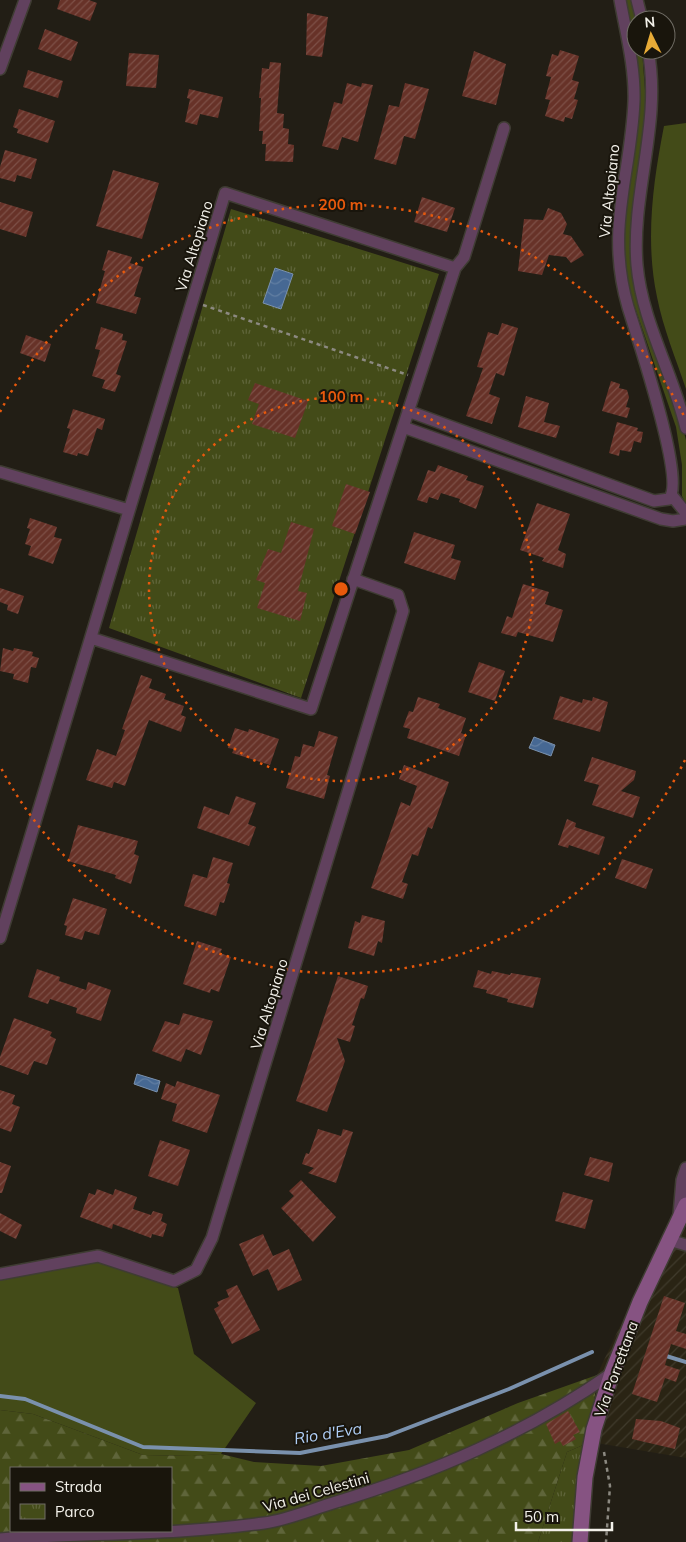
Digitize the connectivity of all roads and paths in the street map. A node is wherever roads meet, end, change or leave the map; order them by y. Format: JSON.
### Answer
{"nodes":[{"id":1,"x":25,"y":0,"type":"edge"},
{"id":2,"x":620,"y":0,"type":"edge"},
{"id":3,"x":649,"y":60,"type":"edge"},
{"id":4,"x":0,"y":69,"type":"edge"},
{"id":5,"x":504,"y":128,"type":"dead end"},
{"id":6,"x":455,"y":268,"type":"junction"},
{"id":7,"x":193,"y":301,"type":"junction"},
{"id":8,"x":419,"y":378,"type":"junction"},
{"id":9,"x":408,"y":411,"type":"junction"},
{"id":10,"x":403,"y":427,"type":"junction"},
{"id":11,"x":686,"y":428,"type":"edge"},
{"id":12,"x":0,"y":472,"type":"edge"},
{"id":13,"x":673,"y":497,"type":"junction"},
{"id":14,"x":129,"y":510,"type":"junction"},
{"id":15,"x":686,"y":513,"type":"edge"},
{"id":16,"x":686,"y":519,"type":"edge"},
{"id":17,"x":353,"y":579,"type":"junction"},
{"id":18,"x":91,"y":638,"type":"junction"},
{"id":19,"x":0,"y":938,"type":"edge"},
{"id":20,"x":686,"y":1168,"type":"edge"},
{"id":21,"x":682,"y":1212,"type":"edge"},
{"id":22,"x":669,"y":1240,"type":"junction"},
{"id":23,"x":686,"y":1245,"type":"edge"},
{"id":24,"x":0,"y":1274,"type":"edge"},
{"id":25,"x":612,"y":1373,"type":"junction"},
{"id":26,"x":603,"y":1445,"type":"dead end"},
{"id":27,"x":172,"y":1531,"type":"edge"},
{"id":28,"x":145,"y":1532,"type":"edge"},
{"id":29,"x":0,"y":1539,"type":"edge"},
{"id":30,"x":580,"y":1542,"type":"edge"},
{"id":31,"x":606,"y":1542,"type":"edge"}],
"edges":[{"from":1,"to":4,"type":"street"},
{"from":2,"to":13,"type":"street","name":"Via Altopiano"},
{"from":3,"to":11,"type":"street"},
{"from":5,"to":6,"type":"street"},
{"from":6,"to":7,"type":"street","name":"Via Altopiano"},
{"from":6,"to":8,"type":"street"},
{"from":7,"to":8,"type":"path"},
{"from":7,"to":14,"type":"street","name":"Via Altopiano"},
{"from":8,"to":9,"type":"street"},
{"from":9,"to":10,"type":"street"},
{"from":9,"to":13,"type":"street"},
{"from":10,"to":16,"type":"street"},
{"from":10,"to":17,"type":"street"},
{"from":12,"to":14,"type":"street"},
{"from":13,"to":15,"type":"street"},
{"from":14,"to":18,"type":"street","name":"Via Altopiano"},
{"from":17,"to":18,"type":"street"},
{"from":17,"to":24,"type":"street","name":"Via Altopiano"},
{"from":18,"to":19,"type":"street","name":"Via Altopiano"},
{"from":20,"to":21,"type":"street"},
{"from":21,"to":22,"type":"main road","name":"Via Porrettana"},
{"from":22,"to":23,"type":"street"},
{"from":22,"to":25,"type":"main road","name":"Via Porrettana"},
{"from":25,"to":27,"type":"street","name":"Via dei Celestini"},
{"from":25,"to":30,"type":"main road","name":"Via Porrettana"},
{"from":26,"to":31,"type":"path"},
{"from":28,"to":29,"type":"street","name":"Via dei Celestini"}]}
